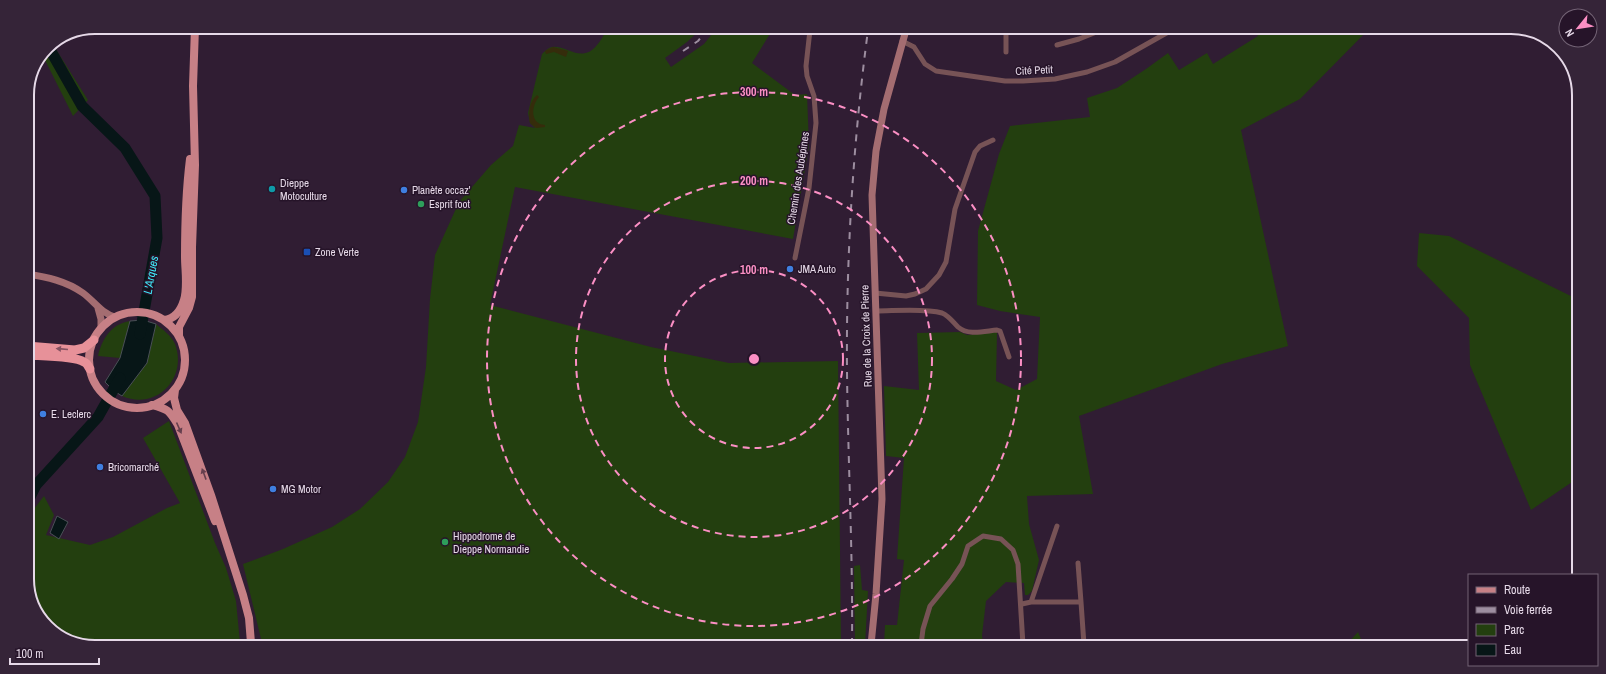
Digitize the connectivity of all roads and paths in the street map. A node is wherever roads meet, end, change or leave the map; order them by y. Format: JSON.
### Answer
{"nodes":[{"id":1,"x":195,"y":34,"type":"edge"},
{"id":2,"x":810,"y":34,"type":"edge"},
{"id":3,"x":905,"y":34,"type":"edge"},
{"id":4,"x":1006,"y":34,"type":"edge"},
{"id":5,"x":1090,"y":34,"type":"edge"},
{"id":6,"x":1165,"y":34,"type":"edge"},
{"id":7,"x":902,"y":41,"type":"junction"},
{"id":8,"x":1057,"y":45,"type":"dead end"},
{"id":9,"x":1006,"y":52,"type":"dead end"},
{"id":10,"x":993,"y":140,"type":"dead end"},
{"id":11,"x":194,"y":144,"type":"junction"},
{"id":12,"x":795,"y":258,"type":"dead end"},
{"id":13,"x":34,"y":275,"type":"edge"},
{"id":14,"x":875,"y":293,"type":"junction"},
{"id":15,"x":98,"y":307,"type":"junction"},
{"id":16,"x":876,"y":311,"type":"junction"},
{"id":17,"x":115,"y":316,"type":"junction"},
{"id":18,"x":161,"y":318,"type":"junction"},
{"id":19,"x":101,"y":328,"type":"junction"},
{"id":20,"x":179,"y":335,"type":"junction"},
{"id":21,"x":94,"y":340,"type":"junction"},
{"id":22,"x":34,"y":347,"type":"edge"},
{"id":23,"x":34,"y":356,"type":"edge"},
{"id":24,"x":1009,"y":358,"type":"dead end"},
{"id":25,"x":90,"y":369,"type":"junction"},
{"id":26,"x":175,"y":390,"type":"junction"},
{"id":27,"x":151,"y":405,"type":"junction"},
{"id":28,"x":1057,"y":526,"type":"dead end"},
{"id":29,"x":229,"y":551,"type":"junction"},
{"id":30,"x":1078,"y":563,"type":"dead end"},
{"id":31,"x":1031,"y":602,"type":"junction"},
{"id":32,"x":1081,"y":602,"type":"junction"},
{"id":33,"x":1022,"y":604,"type":"junction"},
{"id":34,"x":251,"y":640,"type":"edge"},
{"id":35,"x":871,"y":640,"type":"edge"},
{"id":36,"x":922,"y":640,"type":"edge"},
{"id":37,"x":1023,"y":640,"type":"edge"},
{"id":38,"x":1084,"y":640,"type":"edge"}],
"edges":[{"from":1,"to":11,"type":"main road"},
{"from":2,"to":12,"type":"street","name":"Chemin des Aubépines"},
{"from":3,"to":7,"type":"main road","name":"Rue de la Croix de Pierre"},
{"from":4,"to":9,"type":"street"},
{"from":5,"to":8,"type":"street"},
{"from":6,"to":7,"type":"street","name":"Cité Petit"},
{"from":7,"to":14,"type":"main road","name":"Rue de la Croix de Pierre"},
{"from":10,"to":14,"type":"street"},
{"from":11,"to":18,"type":"main road"},
{"from":11,"to":20,"type":"main road"},
{"from":13,"to":15,"type":"main road"},
{"from":14,"to":16,"type":"main road","name":"Rue de la Croix de Pierre"},
{"from":15,"to":17,"type":"main road"},
{"from":15,"to":19,"type":"main road"},
{"from":16,"to":24,"type":"street"},
{"from":16,"to":35,"type":"main road","name":"Rue de la Croix de Pierre"},
{"from":17,"to":18,"type":"main road"},
{"from":17,"to":19,"type":"main road"},
{"from":18,"to":20,"type":"main road"},
{"from":19,"to":21,"type":"main road"},
{"from":20,"to":26,"type":"main road"},
{"from":21,"to":22,"type":"highway","one_way":true},
{"from":21,"to":25,"type":"main road"},
{"from":23,"to":25,"type":"highway"},
{"from":25,"to":27,"type":"main road"},
{"from":26,"to":27,"type":"main road"},
{"from":29,"to":26,"type":"main road","one_way":true},
{"from":27,"to":29,"type":"main road","one_way":true},
{"from":28,"to":31,"type":"street"},
{"from":29,"to":34,"type":"main road"},
{"from":30,"to":32,"type":"street"},
{"from":31,"to":32,"type":"street"},
{"from":31,"to":33,"type":"street"},
{"from":32,"to":38,"type":"street"},
{"from":33,"to":36,"type":"street"},
{"from":33,"to":37,"type":"street"}]}
